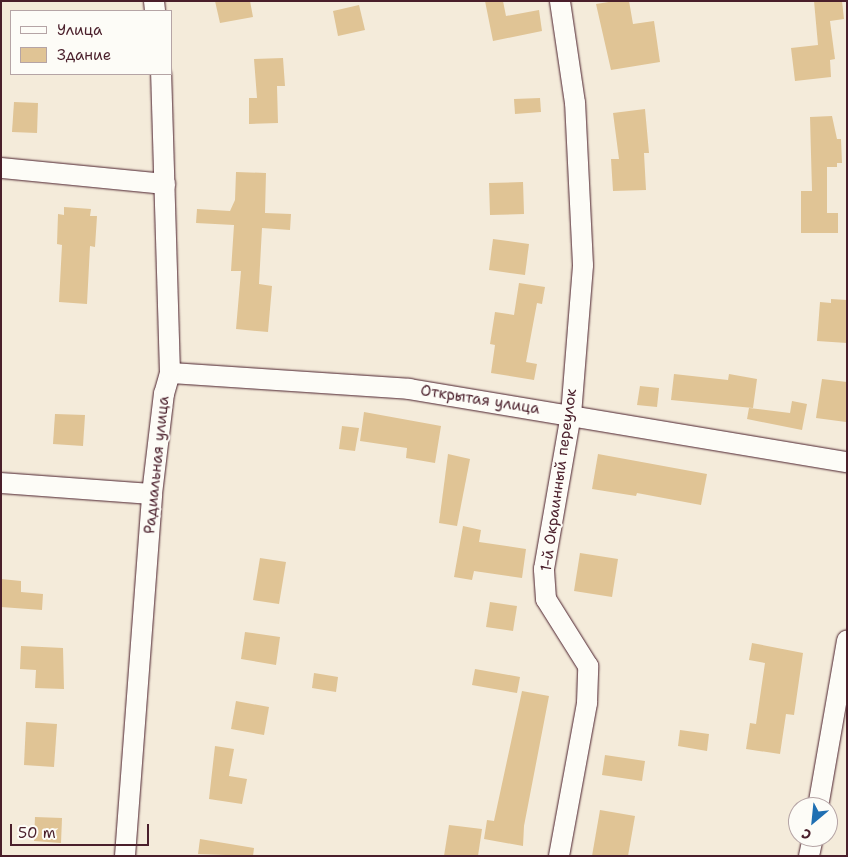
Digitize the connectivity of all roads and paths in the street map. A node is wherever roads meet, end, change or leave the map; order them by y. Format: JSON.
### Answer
{"nodes":[{"id":1,"x":560,"y":1,"type":"edge"},
{"id":2,"x":161,"y":75,"type":"edge"},
{"id":3,"x":1,"y":168,"type":"edge"},
{"id":4,"x":165,"y":184,"type":"junction"},
{"id":5,"x":170,"y":373,"type":"junction"},
{"id":6,"x":571,"y":415,"type":"junction"},
{"id":7,"x":847,"y":462,"type":"edge"},
{"id":8,"x":1,"y":483,"type":"edge"},
{"id":9,"x":152,"y":494,"type":"junction"},
{"id":10,"x":847,"y":641,"type":"edge"},
{"id":11,"x":820,"y":797,"type":"edge"},
{"id":12,"x":125,"y":856,"type":"edge"},
{"id":13,"x":559,"y":856,"type":"edge"}],
"edges":[{"from":1,"to":6,"type":"street","name":"1-й Окраинный переулок"},
{"from":2,"to":4,"type":"street","name":"Радиальная улица"},
{"from":3,"to":4,"type":"street"},
{"from":4,"to":5,"type":"street","name":"Радиальная улица"},
{"from":5,"to":6,"type":"street","name":"Открытая улица"},
{"from":5,"to":9,"type":"street","name":"Радиальная улица"},
{"from":6,"to":7,"type":"street","name":"Открытая улица"},
{"from":6,"to":13,"type":"street","name":"1-й Окраинный переулок"},
{"from":8,"to":9,"type":"street"},
{"from":9,"to":12,"type":"street","name":"Радиальная улица"},
{"from":10,"to":11,"type":"street"}]}
